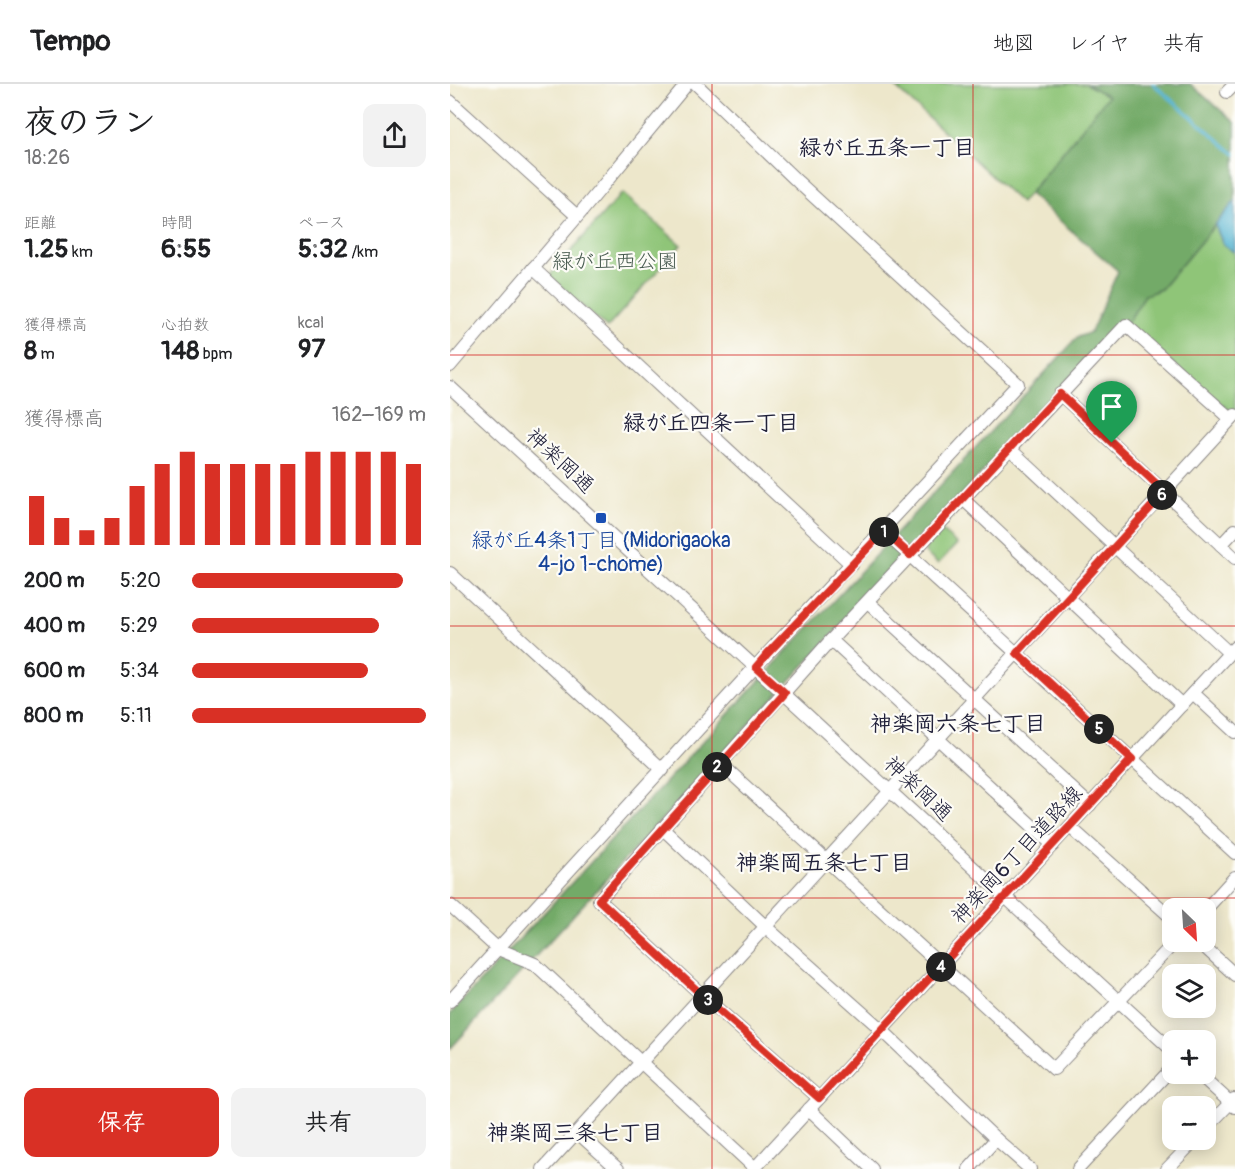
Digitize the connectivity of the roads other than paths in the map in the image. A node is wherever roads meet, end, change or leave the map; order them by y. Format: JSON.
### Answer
{"nodes":[{"id":1,"x":687,"y":84,"type":"edge"},
{"id":2,"x":696,"y":84,"type":"edge"},
{"id":3,"x":450,"y":101,"type":"edge"},
{"id":4,"x":578,"y":216,"type":"junction"},
{"id":5,"x":533,"y":268,"type":"junction"},
{"id":6,"x":450,"y":366,"type":"edge"},
{"id":7,"x":450,"y":387,"type":"edge"},
{"id":8,"x":1060,"y":394,"type":"junction"},
{"id":9,"x":1233,"y":417,"type":"edge"},
{"id":10,"x":1010,"y":449,"type":"junction"},
{"id":11,"x":1165,"y":492,"type":"junction"},
{"id":12,"x":963,"y":499,"type":"junction"},
{"id":13,"x":1235,"y":530,"type":"edge"},
{"id":14,"x":884,"y":531,"type":"junction"},
{"id":15,"x":1221,"y":545,"type":"junction"},
{"id":16,"x":1115,"y":546,"type":"junction"},
{"id":17,"x":910,"y":555,"type":"junction"},
{"id":18,"x":1235,"y":558,"type":"edge"},
{"id":19,"x":852,"y":565,"type":"junction"},
{"id":20,"x":450,"y":573,"type":"edge"},
{"id":21,"x":1068,"y":598,"type":"junction"},
{"id":22,"x":868,"y":602,"type":"junction"},
{"id":23,"x":831,"y":640,"type":"junction"},
{"id":24,"x":1232,"y":650,"type":"edge"},
{"id":25,"x":1017,"y":653,"type":"junction"},
{"id":26,"x":756,"y":667,"type":"junction"},
{"id":27,"x":785,"y":693,"type":"junction"},
{"id":28,"x":1192,"y":693,"type":"junction"},
{"id":29,"x":975,"y":699,"type":"junction"},
{"id":30,"x":1182,"y":705,"type":"junction"},
{"id":31,"x":1235,"y":732,"type":"edge"},
{"id":32,"x":937,"y":740,"type":"junction"},
{"id":33,"x":1132,"y":759,"type":"junction"},
{"id":34,"x":720,"y":763,"type":"junction"},
{"id":35,"x":663,"y":770,"type":"junction"},
{"id":36,"x":891,"y":791,"type":"junction"},
{"id":37,"x":1090,"y":804,"type":"junction"},
{"id":38,"x":1070,"y":827,"type":"junction"},
{"id":39,"x":662,"y":828,"type":"junction"},
{"id":40,"x":1053,"y":845,"type":"junction"},
{"id":41,"x":1235,"y":853,"type":"edge"},
{"id":42,"x":826,"y":861,"type":"junction"},
{"id":43,"x":1235,"y":877,"type":"edge"},
{"id":44,"x":1006,"y":896,"type":"junction"},
{"id":45,"x":1216,"y":898,"type":"edge"},
{"id":46,"x":450,"y":904,"type":"edge"},
{"id":47,"x":1162,"y":909,"type":"edge"},
{"id":48,"x":766,"y":927,"type":"junction"},
{"id":49,"x":498,"y":949,"type":"junction"},
{"id":50,"x":1166,"y":952,"type":"edge"},
{"id":51,"x":1210,"y":952,"type":"edge"},
{"id":52,"x":942,"y":966,"type":"junction"},
{"id":53,"x":1235,"y":975,"type":"edge"},
{"id":54,"x":703,"y":996,"type":"junction"},
{"id":55,"x":450,"y":1001,"type":"edge"},
{"id":56,"x":1119,"y":1001,"type":"junction"},
{"id":57,"x":882,"y":1030,"type":"junction"},
{"id":58,"x":1162,"y":1040,"type":"edge"},
{"id":59,"x":641,"y":1064,"type":"junction"},
{"id":60,"x":1162,"y":1080,"type":"edge"},
{"id":61,"x":1211,"y":1084,"type":"edge"},
{"id":62,"x":819,"y":1098,"type":"junction"},
{"id":63,"x":1233,"y":1103,"type":"edge"},
{"id":64,"x":809,"y":1109,"type":"junction"},
{"id":65,"x":1216,"y":1119,"type":"edge"},
{"id":66,"x":578,"y":1133,"type":"junction"},
{"id":67,"x":996,"y":1139,"type":"junction"},
{"id":68,"x":1185,"y":1150,"type":"edge"},
{"id":69,"x":543,"y":1169,"type":"edge"},
{"id":70,"x":618,"y":1169,"type":"edge"},
{"id":71,"x":755,"y":1169,"type":"edge"},
{"id":72,"x":872,"y":1169,"type":"edge"},
{"id":73,"x":969,"y":1169,"type":"edge"},
{"id":74,"x":1030,"y":1169,"type":"edge"},
{"id":75,"x":1078,"y":1169,"type":"edge"},
{"id":76,"x":1167,"y":1169,"type":"edge"}],
"edges":[{"from":1,"to":4,"type":"street"},
{"from":2,"to":14,"type":"street"},
{"from":3,"to":4,"type":"street"},
{"from":4,"to":5,"type":"street"},
{"from":5,"to":6,"type":"street"},
{"from":5,"to":19,"type":"street"},
{"from":7,"to":26,"type":"street","name":"神楽岡通"},
{"from":8,"to":9,"type":"street"},
{"from":8,"to":10,"type":"street"},
{"from":8,"to":11,"type":"street"},
{"from":9,"to":11,"type":"street"},
{"from":10,"to":12,"type":"street"},
{"from":10,"to":16,"type":"street"},
{"from":11,"to":15,"type":"street"},
{"from":11,"to":16,"type":"street"},
{"from":12,"to":17,"type":"street"},
{"from":12,"to":21,"type":"street"},
{"from":13,"to":15,"type":"street"},
{"from":14,"to":17,"type":"street"},
{"from":14,"to":19,"type":"street"},
{"from":15,"to":18,"type":"street"},
{"from":16,"to":21,"type":"street"},
{"from":16,"to":24,"type":"street"},
{"from":17,"to":22,"type":"street"},
{"from":17,"to":25,"type":"street"},
{"from":19,"to":26,"type":"street"},
{"from":20,"to":35,"type":"street"},
{"from":21,"to":25,"type":"street"},
{"from":21,"to":30,"type":"street"},
{"from":22,"to":23,"type":"street"},
{"from":22,"to":29,"type":"street"},
{"from":23,"to":27,"type":"street"},
{"from":23,"to":32,"type":"street"},
{"from":24,"to":28,"type":"street","name":"神楽岡6丁目道路線"},
{"from":25,"to":29,"type":"street"},
{"from":25,"to":33,"type":"street"},
{"from":26,"to":27,"type":"street","name":"神楽岡通"},
{"from":26,"to":35,"type":"street"},
{"from":27,"to":34,"type":"street"},
{"from":27,"to":36,"type":"street","name":"神楽岡通"},
{"from":28,"to":30,"type":"street","name":"神楽岡6丁目道路線"},
{"from":28,"to":31,"type":"street"},
{"from":29,"to":32,"type":"street"},
{"from":29,"to":37,"type":"street"},
{"from":30,"to":33,"type":"street","name":"神楽岡6丁目道路線"},
{"from":32,"to":36,"type":"street"},
{"from":32,"to":40,"type":"street"},
{"from":33,"to":37,"type":"street","name":"神楽岡6丁目道路線"},
{"from":33,"to":41,"type":"street"},
{"from":34,"to":39,"type":"street"},
{"from":34,"to":42,"type":"street"},
{"from":35,"to":49,"type":"street"},
{"from":36,"to":42,"type":"street"},
{"from":36,"to":44,"type":"street","name":"神楽岡通"},
{"from":37,"to":38,"type":"street","name":"神楽岡6丁目道路線"},
{"from":38,"to":40,"type":"street","name":"神楽岡6丁目道路線"},
{"from":38,"to":47,"type":"street"},
{"from":39,"to":48,"type":"street"},
{"from":39,"to":54,"type":"street"},
{"from":40,"to":44,"type":"street","name":"神楽岡6丁目道路線"},
{"from":42,"to":48,"type":"street"},
{"from":42,"to":52,"type":"street"},
{"from":43,"to":45,"type":"street"},
{"from":44,"to":52,"type":"street","name":"神楽岡6丁目道路線"},
{"from":44,"to":56,"type":"street","name":"神楽岡通"},
{"from":46,"to":49,"type":"street"},
{"from":48,"to":54,"type":"street"},
{"from":48,"to":57,"type":"street"},
{"from":49,"to":55,"type":"street"},
{"from":49,"to":59,"type":"street"},
{"from":50,"to":56,"type":"street"},
{"from":51,"to":53,"type":"street"},
{"from":52,"to":56,"type":"street"},
{"from":52,"to":57,"type":"street","name":"神楽岡6丁目道路線"},
{"from":54,"to":59,"type":"street"},
{"from":54,"to":62,"type":"street"},
{"from":56,"to":58,"type":"street","name":"神楽岡通"},
{"from":57,"to":62,"type":"street","name":"神楽岡6丁目道路線"},
{"from":57,"to":67,"type":"street"},
{"from":59,"to":66,"type":"street"},
{"from":59,"to":71,"type":"street"},
{"from":60,"to":75,"type":"street"},
{"from":61,"to":63,"type":"street"},
{"from":62,"to":64,"type":"street","name":"神楽岡6丁目道路線"},
{"from":63,"to":65,"type":"street"},
{"from":64,"to":71,"type":"street","name":"神楽岡6丁目道路線"},
{"from":64,"to":72,"type":"street"},
{"from":66,"to":69,"type":"street"},
{"from":66,"to":70,"type":"street"},
{"from":67,"to":73,"type":"street"},
{"from":67,"to":74,"type":"street"},
{"from":68,"to":76,"type":"street"}]}
